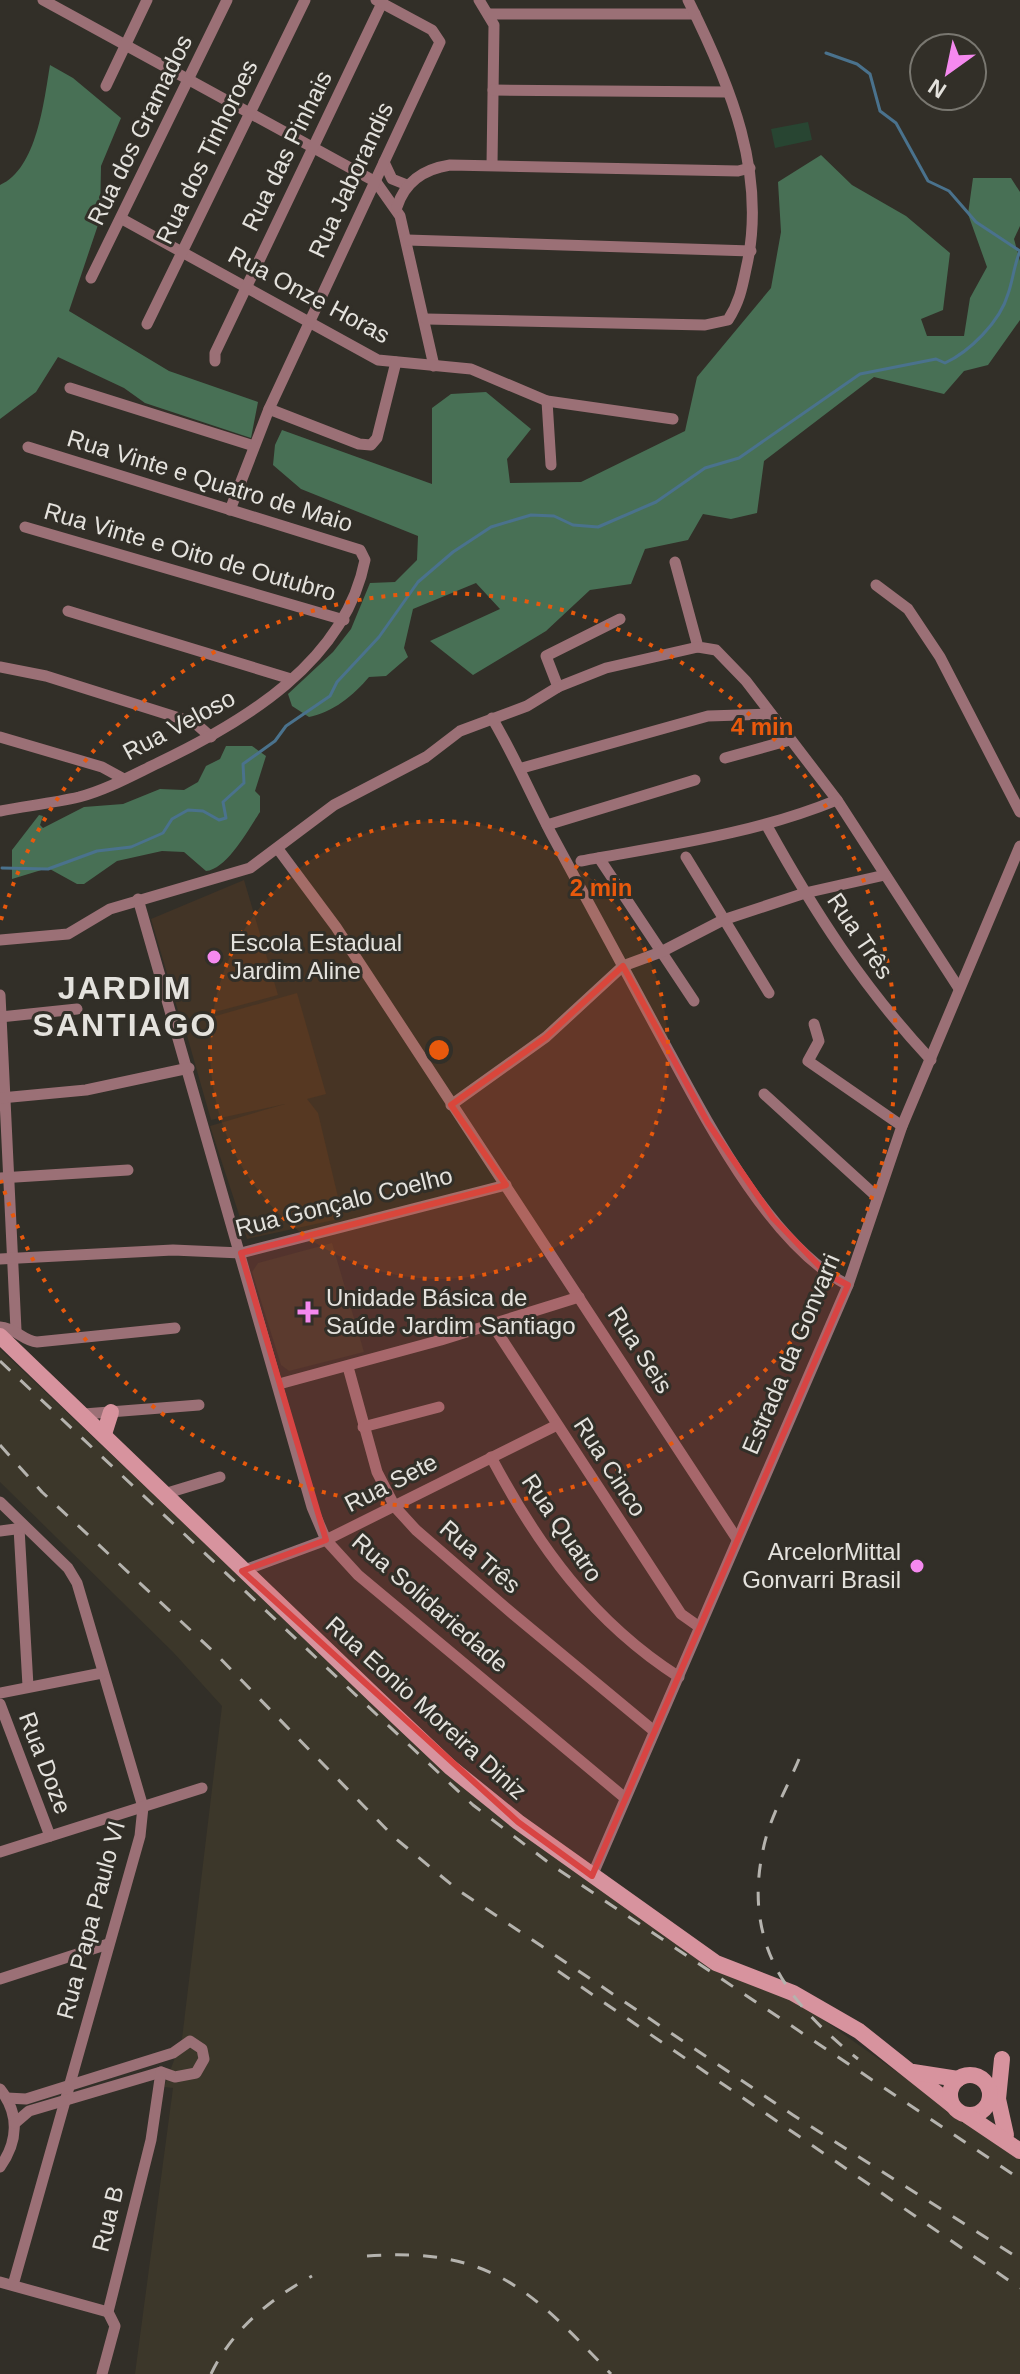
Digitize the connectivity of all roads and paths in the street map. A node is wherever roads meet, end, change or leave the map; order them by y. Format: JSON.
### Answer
{"nodes":[{"id":1,"x":43,"y":0,"type":"edge"},
{"id":2,"x":147,"y":0,"type":"edge"},
{"id":3,"x":227,"y":0,"type":"edge"},
{"id":4,"x":305,"y":0,"type":"edge"},
{"id":5,"x":479,"y":0,"type":"edge"},
{"id":6,"x":688,"y":0,"type":"edge"},
{"id":7,"x":379,"y":2,"type":"edge"},
{"id":8,"x":65,"y":5,"type":"edge"},
{"id":9,"x":490,"y":14,"type":"junction"},
{"id":10,"x":695,"y":14,"type":"junction"},
{"id":11,"x":126,"y":44,"type":"junction"},
{"id":12,"x":189,"y":78,"type":"junction"},
{"id":13,"x":106,"y":86,"type":"dead end"},
{"id":14,"x":493,"y":90,"type":"junction"},
{"id":15,"x":728,"y":92,"type":"junction"},
{"id":16,"x":251,"y":112,"type":"junction"},
{"id":17,"x":313,"y":147,"type":"junction"},
{"id":18,"x":384,"y":162,"type":"junction"},
{"id":19,"x":492,"y":165,"type":"junction"},
{"id":20,"x":750,"y":168,"type":"junction"},
{"id":21,"x":376,"y":182,"type":"junction"},
{"id":22,"x":407,"y":185,"type":"junction"},
{"id":23,"x":397,"y":207,"type":"junction"},
{"id":24,"x":122,"y":219,"type":"junction"},
{"id":25,"x":407,"y":240,"type":"junction"},
{"id":26,"x":751,"y":251,"type":"junction"},
{"id":27,"x":182,"y":253,"type":"junction"},
{"id":28,"x":91,"y":278,"type":"dead end"},
{"id":29,"x":246,"y":288,"type":"junction"},
{"id":30,"x":426,"y":319,"type":"junction"},
{"id":31,"x":308,"y":322,"type":"junction"},
{"id":32,"x":147,"y":324,"type":"dead end"},
{"id":33,"x":215,"y":361,"type":"dead end"},
{"id":34,"x":396,"y":362,"type":"junction"},
{"id":35,"x":434,"y":366,"type":"junction"},
{"id":36,"x":70,"y":388,"type":"dead end"},
{"id":37,"x":547,"y":401,"type":"junction"},
{"id":38,"x":269,"y":409,"type":"junction"},
{"id":39,"x":673,"y":419,"type":"dead end"},
{"id":40,"x":254,"y":446,"type":"junction"},
{"id":41,"x":28,"y":447,"type":"dead end"},
{"id":42,"x":551,"y":465,"type":"dead end"},
{"id":43,"x":230,"y":510,"type":"junction"},
{"id":44,"x":25,"y":527,"type":"dead end"},
{"id":45,"x":675,"y":562,"type":"dead end"},
{"id":46,"x":876,"y":585,"type":"dead end"},
{"id":47,"x":68,"y":611,"type":"dead end"},
{"id":48,"x":620,"y":619,"type":"dead end"},
{"id":49,"x":344,"y":620,"type":"junction"},
{"id":50,"x":698,"y":647,"type":"junction"},
{"id":51,"x":0,"y":667,"type":"edge"},
{"id":52,"x":291,"y":679,"type":"junction"},
{"id":53,"x":558,"y":687,"type":"junction"},
{"id":54,"x":771,"y":714,"type":"junction"},
{"id":55,"x":492,"y":718,"type":"junction"},
{"id":56,"x":0,"y":737,"type":"edge"},
{"id":57,"x":211,"y":737,"type":"junction"},
{"id":58,"x":790,"y":740,"type":"junction"},
{"id":59,"x":725,"y":758,"type":"dead end"},
{"id":60,"x":522,"y":768,"type":"junction"},
{"id":61,"x":124,"y":779,"type":"junction"},
{"id":62,"x":695,"y":780,"type":"dead end"},
{"id":63,"x":837,"y":800,"type":"junction"},
{"id":64,"x":0,"y":811,"type":"edge"},
{"id":65,"x":1020,"y":812,"type":"edge"},
{"id":66,"x":547,"y":825,"type":"junction"},
{"id":67,"x":767,"y":826,"type":"junction"},
{"id":68,"x":1020,"y":846,"type":"edge"},
{"id":69,"x":278,"y":849,"type":"junction"},
{"id":70,"x":686,"y":857,"type":"dead end"},
{"id":71,"x":599,"y":858,"type":"junction"},
{"id":72,"x":581,"y":861,"type":"dead end"},
{"id":73,"x":885,"y":875,"type":"junction"},
{"id":74,"x":805,"y":893,"type":"junction"},
{"id":75,"x":138,"y":899,"type":"junction"},
{"id":76,"x":723,"y":920,"type":"junction"},
{"id":77,"x":0,"y":940,"type":"edge"},
{"id":78,"x":661,"y":952,"type":"junction"},
{"id":79,"x":623,"y":966,"type":"junction"},
{"id":80,"x":958,"y":987,"type":"junction"},
{"id":81,"x":769,"y":993,"type":"dead end"},
{"id":82,"x":0,"y":995,"type":"edge"},
{"id":83,"x":694,"y":1001,"type":"dead end"},
{"id":84,"x":77,"y":1009,"type":"dead end"},
{"id":85,"x":1,"y":1017,"type":"edge"},
{"id":86,"x":814,"y":1024,"type":"dead end"},
{"id":87,"x":931,"y":1060,"type":"junction"},
{"id":88,"x":189,"y":1068,"type":"junction"},
{"id":89,"x":764,"y":1094,"type":"dead end"},
{"id":90,"x":2,"y":1098,"type":"edge"},
{"id":91,"x":451,"y":1105,"type":"junction"},
{"id":92,"x":902,"y":1126,"type":"junction"},
{"id":93,"x":128,"y":1170,"type":"dead end"},
{"id":94,"x":5,"y":1178,"type":"edge"},
{"id":95,"x":506,"y":1185,"type":"junction"},
{"id":96,"x":876,"y":1196,"type":"junction"},
{"id":97,"x":241,"y":1253,"type":"junction"},
{"id":98,"x":13,"y":1258,"type":"junction"},
{"id":99,"x":0,"y":1259,"type":"edge"},
{"id":100,"x":848,"y":1285,"type":"junction"},
{"id":101,"x":579,"y":1297,"type":"junction"},
{"id":102,"x":492,"y":1324,"type":"junction"},
{"id":103,"x":7,"y":1328,"type":"edge"},
{"id":104,"x":175,"y":1328,"type":"dead end"},
{"id":105,"x":30,"y":1348,"type":"junction"},
{"id":106,"x":348,"y":1367,"type":"junction"},
{"id":107,"x":279,"y":1384,"type":"junction"},
{"id":108,"x":199,"y":1405,"type":"dead end"},
{"id":109,"x":439,"y":1407,"type":"dead end"},
{"id":110,"x":111,"y":1412,"type":"junction"},
{"id":111,"x":84,"y":1414,"type":"junction"},
{"id":112,"x":557,"y":1425,"type":"junction"},
{"id":113,"x":363,"y":1427,"type":"junction"},
{"id":114,"x":104,"y":1434,"type":"junction"},
{"id":115,"x":491,"y":1457,"type":"junction"},
{"id":116,"x":220,"y":1477,"type":"dead end"},
{"id":117,"x":164,"y":1494,"type":"junction"},
{"id":118,"x":0,"y":1502,"type":"edge"},
{"id":119,"x":395,"y":1507,"type":"junction"},
{"id":120,"x":21,"y":1528,"type":"junction"},
{"id":121,"x":0,"y":1531,"type":"edge"},
{"id":122,"x":737,"y":1539,"type":"junction"},
{"id":123,"x":326,"y":1540,"type":"junction"},
{"id":124,"x":242,"y":1571,"type":"junction"},
{"id":125,"x":698,"y":1626,"type":"junction"},
{"id":126,"x":102,"y":1673,"type":"junction"},
{"id":127,"x":679,"y":1677,"type":"junction"},
{"id":128,"x":28,"y":1686,"type":"junction"},
{"id":129,"x":0,"y":1693,"type":"edge"},
{"id":130,"x":0,"y":1704,"type":"edge"},
{"id":131,"x":654,"y":1731,"type":"junction"},
{"id":132,"x":202,"y":1788,"type":"dead end"},
{"id":133,"x":625,"y":1798,"type":"junction"},
{"id":134,"x":143,"y":1807,"type":"junction"},
{"id":135,"x":50,"y":1836,"type":"junction"},
{"id":136,"x":0,"y":1852,"type":"edge"},
{"id":137,"x":592,"y":1876,"type":"junction"},
{"id":138,"x":108,"y":1944,"type":"junction"},
{"id":139,"x":0,"y":1979,"type":"edge"},
{"id":140,"x":1002,"y":2059,"type":"dead end"},
{"id":141,"x":161,"y":2072,"type":"junction"},
{"id":142,"x":912,"y":2072,"type":"junction"},
{"id":143,"x":958,"y":2079,"type":"junction"},
{"id":144,"x":69,"y":2085,"type":"junction"},
{"id":145,"x":4,"y":2094,"type":"edge"},
{"id":146,"x":990,"y":2100,"type":"junction"},
{"id":147,"x":65,"y":2101,"type":"junction"},
{"id":148,"x":952,"y":2105,"type":"junction"},
{"id":149,"x":968,"y":2116,"type":"junction"},
{"id":150,"x":15,"y":2123,"type":"junction"},
{"id":151,"x":1014,"y":2145,"type":"edge"},
{"id":152,"x":0,"y":2167,"type":"edge"},
{"id":153,"x":0,"y":2282,"type":"edge"},
{"id":154,"x":13,"y":2285,"type":"junction"},
{"id":155,"x":108,"y":2312,"type":"junction"},
{"id":156,"x":102,"y":2374,"type":"edge"}],
"edges":[{"from":1,"to":8,"type":"street"},
{"from":2,"to":11,"type":"street"},
{"from":3,"to":12,"type":"street","name":"Rua dos Gramados"},
{"from":4,"to":16,"type":"street","name":"Rua dos Tinhoroes"},
{"from":5,"to":9,"type":"street"},
{"from":6,"to":10,"type":"street"},
{"from":7,"to":17,"type":"street","name":"Rua das Pinhais"},
{"from":7,"to":18,"type":"street","name":"Rua Jaborandis"},
{"from":8,"to":11,"type":"street"},
{"from":9,"to":10,"type":"street"},
{"from":9,"to":14,"type":"street"},
{"from":10,"to":15,"type":"street"},
{"from":11,"to":12,"type":"street"},
{"from":11,"to":13,"type":"street"},
{"from":12,"to":16,"type":"street"},
{"from":12,"to":24,"type":"street","name":"Rua dos Gramados"},
{"from":14,"to":15,"type":"street"},
{"from":14,"to":19,"type":"street"},
{"from":15,"to":20,"type":"street"},
{"from":16,"to":17,"type":"street"},
{"from":16,"to":27,"type":"street","name":"Rua dos Tinhoroes"},
{"from":17,"to":21,"type":"street"},
{"from":17,"to":29,"type":"street","name":"Rua das Pinhais"},
{"from":18,"to":21,"type":"street","name":"Rua Jaborandis"},
{"from":18,"to":22,"type":"street"},
{"from":19,"to":20,"type":"street"},
{"from":19,"to":22,"type":"street"},
{"from":20,"to":26,"type":"street"},
{"from":21,"to":23,"type":"street"},
{"from":21,"to":31,"type":"street","name":"Rua Jaborandis"},
{"from":22,"to":23,"type":"street"},
{"from":23,"to":25,"type":"street"},
{"from":24,"to":27,"type":"street","name":"Rua Onze Horas"},
{"from":24,"to":28,"type":"street","name":"Rua dos Gramados"},
{"from":25,"to":26,"type":"street"},
{"from":25,"to":30,"type":"street"},
{"from":26,"to":30,"type":"street"},
{"from":27,"to":29,"type":"street","name":"Rua Onze Horas"},
{"from":27,"to":32,"type":"street","name":"Rua dos Tinhoroes"},
{"from":29,"to":31,"type":"street","name":"Rua Onze Horas"},
{"from":29,"to":33,"type":"street","name":"Rua das Pinhais"},
{"from":30,"to":35,"type":"street"},
{"from":31,"to":34,"type":"street","name":"Rua Onze Horas"},
{"from":31,"to":38,"type":"street","name":"Rua Jaborandis"},
{"from":34,"to":35,"type":"street","name":"Rua Onze Horas"},
{"from":34,"to":38,"type":"street"},
{"from":35,"to":37,"type":"street","name":"Rua Onze Horas"},
{"from":36,"to":40,"type":"street"},
{"from":37,"to":39,"type":"street","name":"Rua Onze Horas"},
{"from":37,"to":42,"type":"street"},
{"from":38,"to":40,"type":"street","name":"Rua Jaborandis"},
{"from":40,"to":43,"type":"street","name":"Rua Jaborandis"},
{"from":41,"to":43,"type":"street","name":"Rua Vinte e Quatro de Maio"},
{"from":43,"to":49,"type":"street","name":"Rua Vinte e Quatro de Maio"},
{"from":44,"to":49,"type":"street","name":"Rua Vinte e Oito de Outubro"},
{"from":45,"to":50,"type":"street"},
{"from":46,"to":65,"type":"street"},
{"from":47,"to":52,"type":"street"},
{"from":48,"to":53,"type":"street"},
{"from":49,"to":52,"type":"street","name":"Rua Veloso"},
{"from":50,"to":53,"type":"street"},
{"from":50,"to":54,"type":"street"},
{"from":51,"to":57,"type":"street"},
{"from":52,"to":57,"type":"street","name":"Rua Veloso"},
{"from":53,"to":55,"type":"street"},
{"from":54,"to":58,"type":"street"},
{"from":54,"to":60,"type":"street"},
{"from":55,"to":60,"type":"street"},
{"from":55,"to":69,"type":"street"},
{"from":56,"to":61,"type":"street"},
{"from":57,"to":61,"type":"street","name":"Rua Veloso"},
{"from":58,"to":59,"type":"street"},
{"from":58,"to":63,"type":"street"},
{"from":60,"to":66,"type":"street"},
{"from":61,"to":64,"type":"street","name":"Rua Veloso"},
{"from":62,"to":66,"type":"street"},
{"from":63,"to":67,"type":"street"},
{"from":63,"to":73,"type":"street"},
{"from":66,"to":79,"type":"street"},
{"from":67,"to":71,"type":"street"},
{"from":67,"to":74,"type":"street","name":"Rua Três"},
{"from":68,"to":80,"type":"street","name":"Estrada da Gonvarri"},
{"from":69,"to":75,"type":"street"},
{"from":69,"to":91,"type":"street","name":"Rua Seis"},
{"from":70,"to":76,"type":"street"},
{"from":71,"to":72,"type":"street"},
{"from":71,"to":78,"type":"street"},
{"from":73,"to":74,"type":"street"},
{"from":73,"to":80,"type":"street"},
{"from":74,"to":76,"type":"street"},
{"from":74,"to":87,"type":"street","name":"Rua Três"},
{"from":75,"to":77,"type":"street"},
{"from":75,"to":88,"type":"street","name":"Rua Solidariedade"},
{"from":76,"to":78,"type":"street"},
{"from":76,"to":81,"type":"street"},
{"from":78,"to":79,"type":"street"},
{"from":78,"to":83,"type":"street"},
{"from":79,"to":91,"type":"street"},
{"from":79,"to":100,"type":"street"},
{"from":80,"to":87,"type":"street","name":"Estrada da Gonvarri"},
{"from":82,"to":85,"type":"street"},
{"from":84,"to":85,"type":"street"},
{"from":85,"to":90,"type":"street"},
{"from":86,"to":92,"type":"street"},
{"from":87,"to":92,"type":"street","name":"Estrada da Gonvarri"},
{"from":88,"to":90,"type":"street"},
{"from":88,"to":97,"type":"street","name":"Rua Solidariedade"},
{"from":89,"to":96,"type":"street"},
{"from":90,"to":94,"type":"street"},
{"from":91,"to":95,"type":"street","name":"Rua Seis"},
{"from":92,"to":96,"type":"street","name":"Estrada da Gonvarri"},
{"from":93,"to":94,"type":"street"},
{"from":94,"to":98,"type":"street"},
{"from":95,"to":97,"type":"street","name":"Rua Gonçalo Coelho"},
{"from":95,"to":101,"type":"street","name":"Rua Seis"},
{"from":96,"to":100,"type":"street","name":"Estrada da Gonvarri"},
{"from":97,"to":98,"type":"street","name":"Rua Gonçalo Coelho"},
{"from":97,"to":107,"type":"street","name":"Rua Solidariedade"},
{"from":98,"to":99,"type":"street","name":"Rua Gonçalo Coelho"},
{"from":98,"to":103,"type":"street"},
{"from":100,"to":122,"type":"street","name":"Estrada da Gonvarri"},
{"from":101,"to":102,"type":"street"},
{"from":101,"to":122,"type":"street","name":"Rua Seis"},
{"from":102,"to":106,"type":"street"},
{"from":102,"to":112,"type":"street","name":"Rua Cinco"},
{"from":103,"to":105,"type":"main road","name":"Rua Eonio Moreira Diniz"},
{"from":104,"to":105,"type":"street"},
{"from":105,"to":111,"type":"main road","name":"Rua Eonio Moreira Diniz"},
{"from":106,"to":107,"type":"street"},
{"from":106,"to":113,"type":"street","name":"Rua Três"},
{"from":107,"to":123,"type":"street","name":"Rua Solidariedade"},
{"from":108,"to":110,"type":"street"},
{"from":109,"to":113,"type":"street"},
{"from":110,"to":111,"type":"street"},
{"from":110,"to":114,"type":"main road"},
{"from":111,"to":114,"type":"main road","name":"Rua Eonio Moreira Diniz"},
{"from":112,"to":115,"type":"street","name":"Rua Sete"},
{"from":112,"to":125,"type":"street","name":"Rua Cinco"},
{"from":113,"to":119,"type":"street","name":"Rua Três"},
{"from":114,"to":117,"type":"main road","name":"Rua Eonio Moreira Diniz"},
{"from":115,"to":119,"type":"street","name":"Rua Sete"},
{"from":115,"to":127,"type":"street","name":"Rua Quatro"},
{"from":116,"to":117,"type":"street"},
{"from":117,"to":124,"type":"main road","name":"Rua Eonio Moreira Diniz"},
{"from":118,"to":120,"type":"street","name":"Rua Papa Paulo VI"},
{"from":119,"to":123,"type":"street","name":"Rua Sete"},
{"from":119,"to":131,"type":"street","name":"Rua Três"},
{"from":120,"to":121,"type":"street"},
{"from":120,"to":126,"type":"street","name":"Rua Papa Paulo VI"},
{"from":120,"to":128,"type":"street"},
{"from":122,"to":125,"type":"street","name":"Estrada da Gonvarri"},
{"from":123,"to":124,"type":"street","name":"Rua Sete"},
{"from":123,"to":133,"type":"street","name":"Rua Solidariedade"},
{"from":124,"to":137,"type":"main road","name":"Rua Eonio Moreira Diniz"},
{"from":125,"to":127,"type":"street","name":"Estrada da Gonvarri"},
{"from":126,"to":128,"type":"street"},
{"from":126,"to":134,"type":"street","name":"Rua Papa Paulo VI"},
{"from":127,"to":131,"type":"street","name":"Estrada da Gonvarri"},
{"from":128,"to":129,"type":"street"},
{"from":130,"to":135,"type":"street","name":"Rua Doze"},
{"from":131,"to":133,"type":"street","name":"Estrada da Gonvarri"},
{"from":132,"to":134,"type":"street"},
{"from":133,"to":137,"type":"street","name":"Estrada da Gonvarri"},
{"from":134,"to":135,"type":"street"},
{"from":134,"to":138,"type":"street","name":"Rua Papa Paulo VI"},
{"from":135,"to":136,"type":"street"},
{"from":137,"to":142,"type":"main road","name":"Rua Eonio Moreira Diniz"},
{"from":138,"to":139,"type":"street"},
{"from":138,"to":144,"type":"street","name":"Rua Papa Paulo VI"},
{"from":140,"to":151,"type":"main road"},
{"from":141,"to":144,"type":"street"},
{"from":141,"to":147,"type":"street"},
{"from":141,"to":155,"type":"street","name":"Rua B"},
{"from":142,"to":143,"type":"main road","name":"Rua Eonio Moreira Diniz"},
{"from":142,"to":148,"type":"main road","name":"Rua Eonio Moreira Diniz"},
{"from":143,"to":146,"type":"main road"},
{"from":143,"to":148,"type":"main road"},
{"from":144,"to":145,"type":"street"},
{"from":144,"to":147,"type":"street","name":"Rua Papa Paulo VI"},
{"from":145,"to":150,"type":"street"},
{"from":146,"to":149,"type":"main road"},
{"from":146,"to":151,"type":"main road"},
{"from":147,"to":150,"type":"street"},
{"from":147,"to":154,"type":"street","name":"Rua Papa Paulo VI"},
{"from":148,"to":149,"type":"main road"},
{"from":149,"to":151,"type":"main road"},
{"from":150,"to":152,"type":"street"},
{"from":153,"to":154,"type":"street"},
{"from":154,"to":155,"type":"street"},
{"from":155,"to":156,"type":"street","name":"Rua B"}]}
